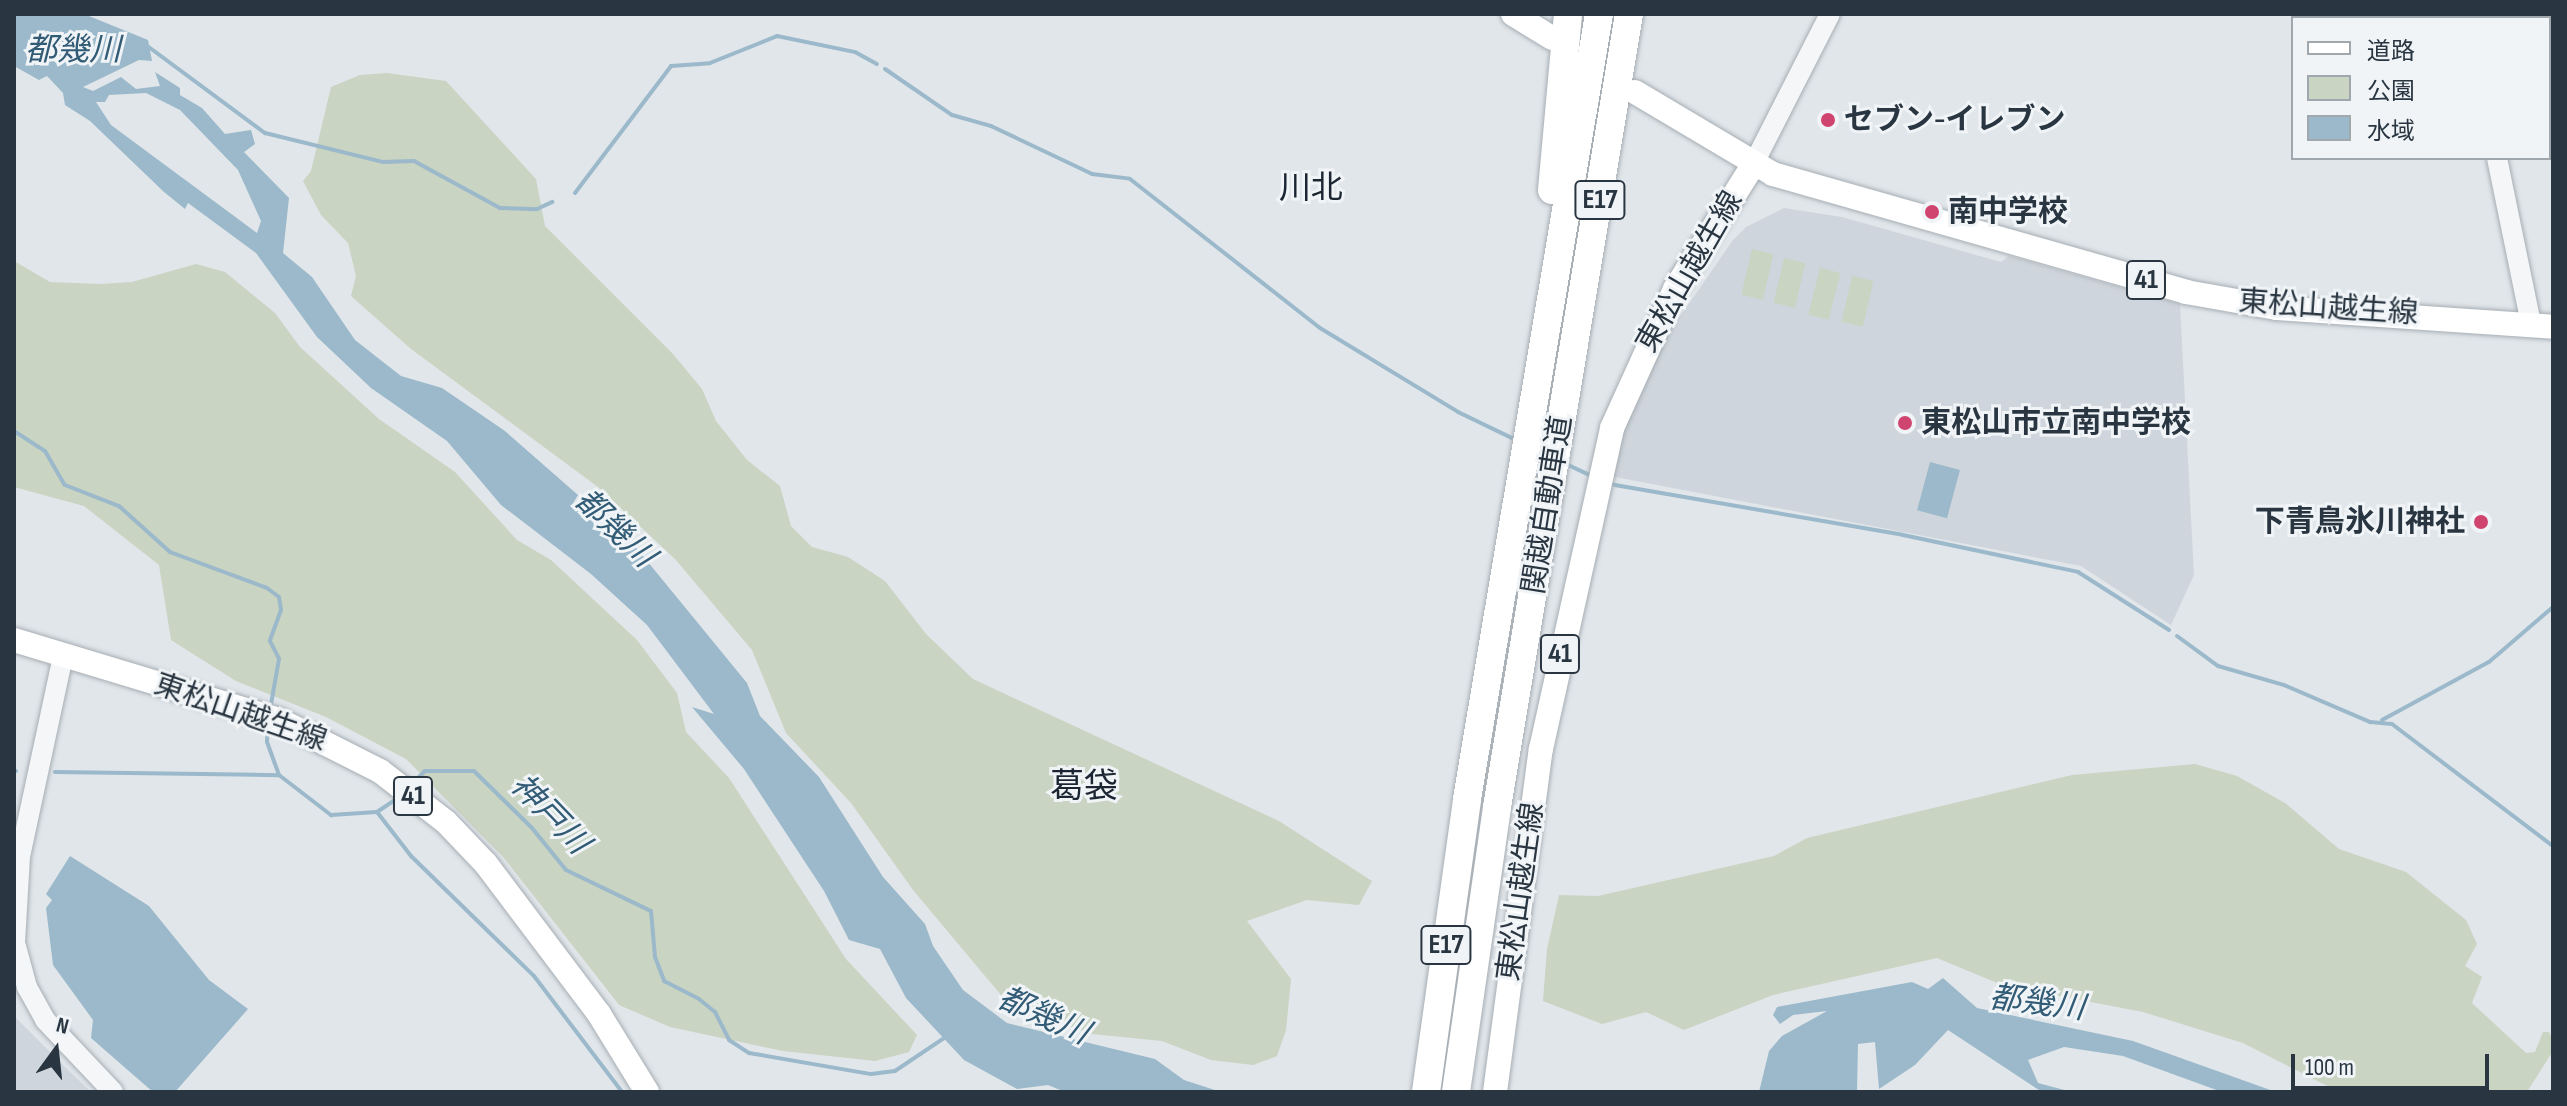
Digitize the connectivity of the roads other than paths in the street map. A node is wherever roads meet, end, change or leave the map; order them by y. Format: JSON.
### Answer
{"nodes":[{"id":1,"x":1513,"y":14,"type":"edge"},
{"id":2,"x":1568,"y":14,"type":"edge"},
{"id":3,"x":1599,"y":14,"type":"edge"},
{"id":4,"x":1629,"y":14,"type":"edge"},
{"id":5,"x":1645,"y":14,"type":"edge"},
{"id":6,"x":1830,"y":14,"type":"edge"},
{"id":7,"x":1552,"y":38,"type":"dead end"},
{"id":8,"x":1635,"y":92,"type":"dead end"},
{"id":9,"x":2498,"y":160,"type":"edge"},
{"id":10,"x":1753,"y":165,"type":"junction"},
{"id":11,"x":1594,"y":238,"type":"junction"},
{"id":12,"x":2542,"y":325,"type":"edge"},
{"id":13,"x":1536,"y":374,"type":"junction"},
{"id":14,"x":14,"y":640,"type":"edge"},
{"id":15,"x":63,"y":656,"type":"junction"},
{"id":16,"x":113,"y":1092,"type":"edge"},
{"id":17,"x":647,"y":1092,"type":"edge"},
{"id":18,"x":1426,"y":1092,"type":"edge"},
{"id":19,"x":1456,"y":1092,"type":"edge"},
{"id":20,"x":1495,"y":1092,"type":"edge"}],
"edges":[{"from":1,"to":7,"type":"main road"},
{"from":2,"to":13,"type":"highway"},
{"from":3,"to":13,"type":"highway","name":"関越自動車道","number":"E17"},
{"from":4,"to":11,"type":"highway","name":"関越自動車道","number":"E17"},
{"from":5,"to":11,"type":"highway"},
{"from":6,"to":10,"type":"street"},
{"from":8,"to":10,"type":"main road"},
{"from":9,"to":12,"type":"street"},
{"from":10,"to":12,"type":"main road","name":"東松山越生線","number":"41"},
{"from":10,"to":20,"type":"main road","name":"東松山越生線","number":"41"},
{"from":11,"to":19,"type":"highway","name":"関越自動車道","number":"E17"},
{"from":13,"to":18,"type":"highway","name":"関越自動車道","number":"E17"},
{"from":14,"to":15,"type":"main road","name":"東松山越生線","number":"41"},
{"from":15,"to":16,"type":"street"},
{"from":15,"to":17,"type":"main road","name":"東松山越生線","number":"41"}]}
